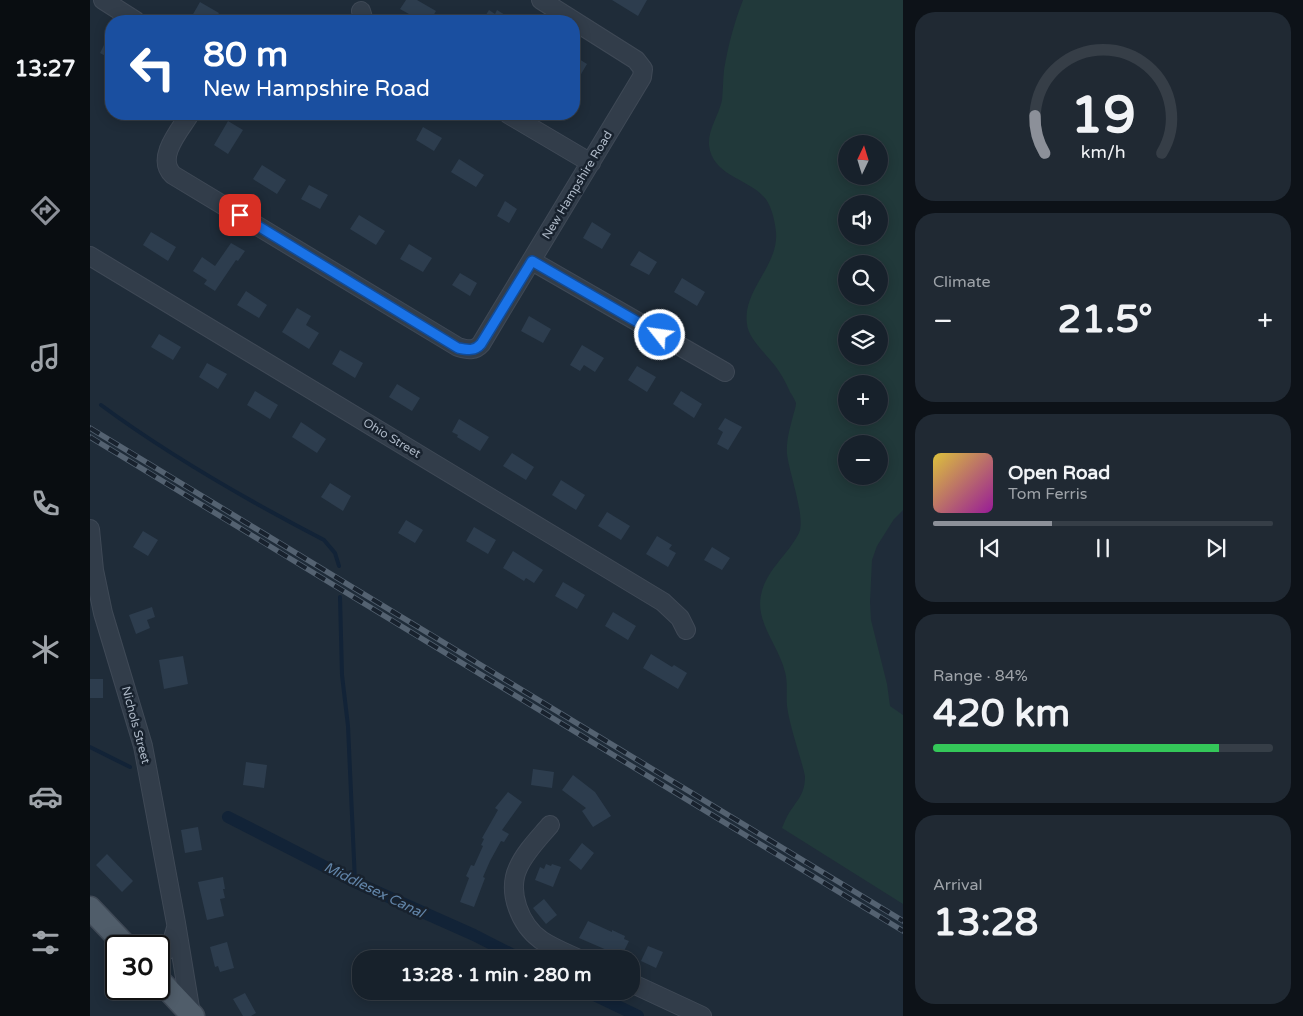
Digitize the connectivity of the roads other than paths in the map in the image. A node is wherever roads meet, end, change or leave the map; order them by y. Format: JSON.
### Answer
{"nodes":[{"id":1,"x":103,"y":0,"type":"edge"},
{"id":2,"x":541,"y":0,"type":"edge"},
{"id":3,"x":127,"y":15,"type":"edge"},
{"id":4,"x":565,"y":15,"type":"edge"},
{"id":5,"x":580,"y":25,"type":"edge"},
{"id":6,"x":186,"y":120,"type":"edge"},
{"id":7,"x":518,"y":120,"type":"edge"},
{"id":8,"x":590,"y":163,"type":"junction"},
{"id":9,"x":90,"y":256,"type":"edge"},
{"id":10,"x":532,"y":261,"type":"junction"},
{"id":11,"x":725,"y":372,"type":"dead end"},
{"id":12,"x":90,"y":529,"type":"edge"},
{"id":13,"x":686,"y":630,"type":"dead end"},
{"id":14,"x":550,"y":825,"type":"dead end"},
{"id":15,"x":90,"y":908,"type":"edge"},
{"id":16,"x":176,"y":923,"type":"junction"},
{"id":17,"x":116,"y":935,"type":"edge"},
{"id":18,"x":170,"y":948,"type":"edge"},
{"id":19,"x":560,"y":950,"type":"edge"},
{"id":20,"x":640,"y":987,"type":"edge"},
{"id":21,"x":170,"y":992,"type":"edge"},
{"id":22,"x":192,"y":1015,"type":"edge"},
{"id":23,"x":702,"y":1016,"type":"edge"}],
"edges":[{"from":1,"to":3,"type":"street"},
{"from":2,"to":4,"type":"street","name":"New Hampshire Road"},
{"from":5,"to":8,"type":"street","name":"New Hampshire Road"},
{"from":6,"to":10,"type":"street","name":"New Hampshire Road"},
{"from":7,"to":8,"type":"street"},
{"from":8,"to":10,"type":"street","name":"New Hampshire Road"},
{"from":9,"to":13,"type":"street","name":"Ohio Street"},
{"from":10,"to":11,"type":"street"},
{"from":12,"to":16,"type":"street","name":"Nichols Street"},
{"from":14,"to":19,"type":"street"},
{"from":15,"to":17,"type":"main road"},
{"from":16,"to":18,"type":"street","name":"Nichols Street"},
{"from":16,"to":22,"type":"street","name":"Nichols Street"},
{"from":20,"to":23,"type":"street"},
{"from":21,"to":22,"type":"main road"}]}
